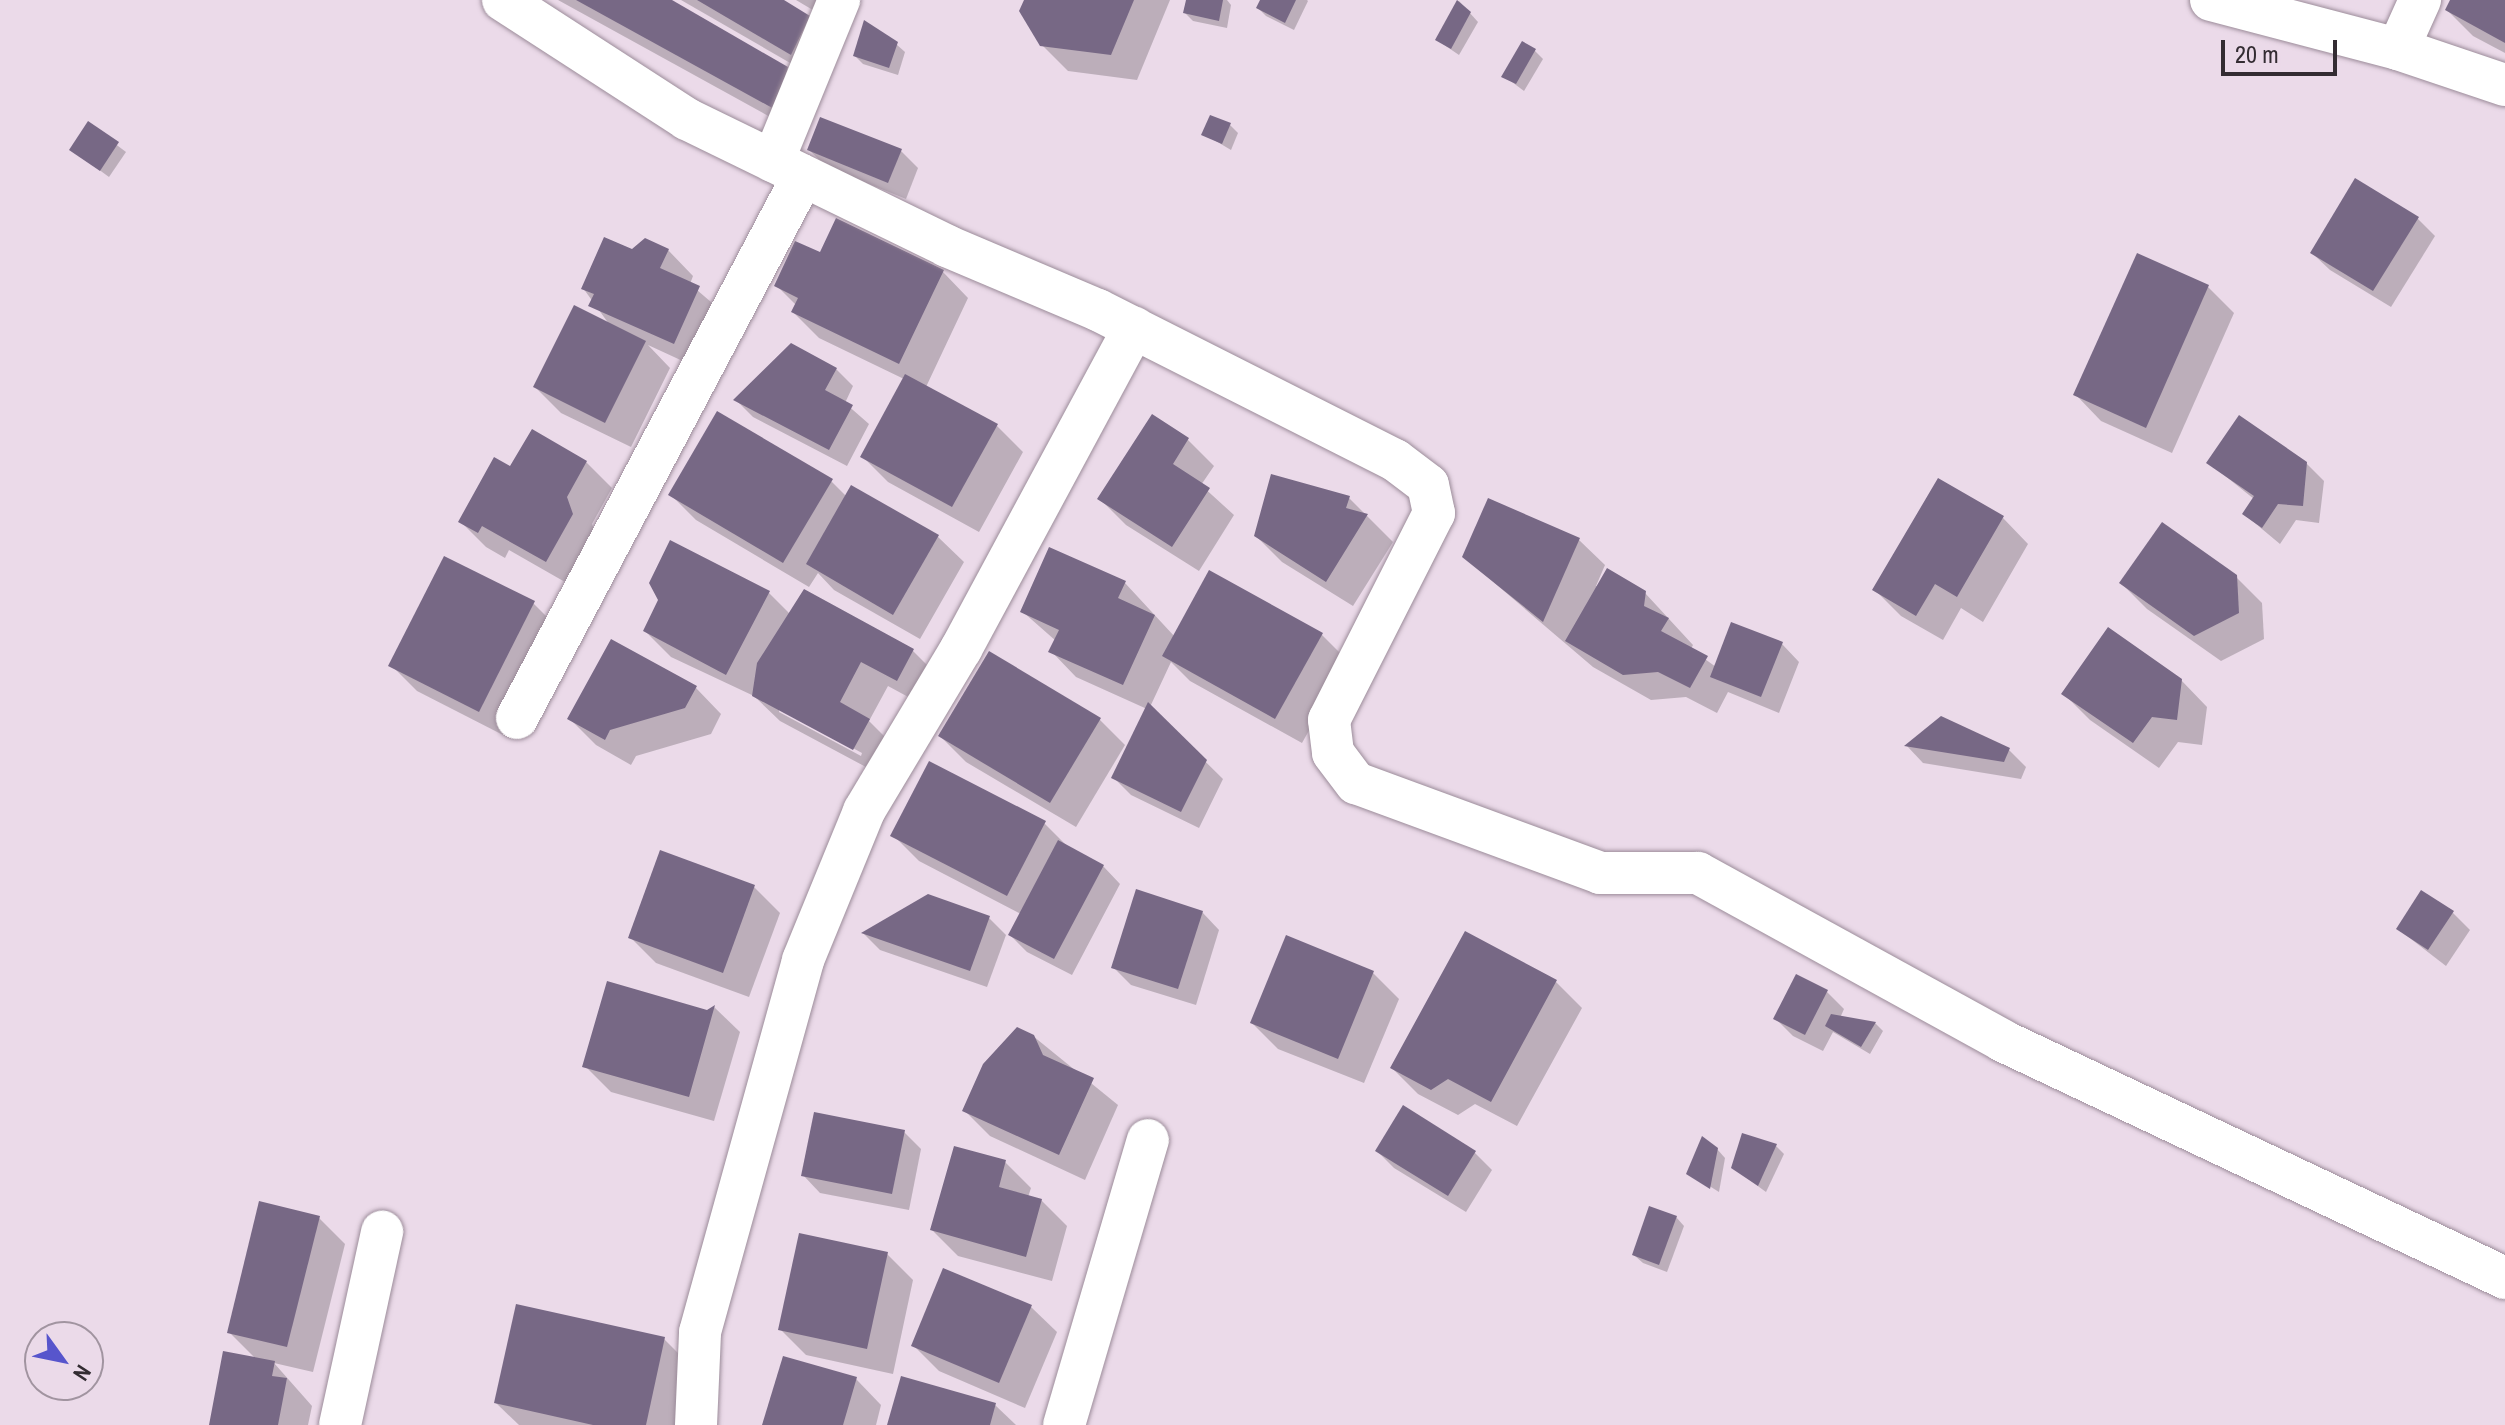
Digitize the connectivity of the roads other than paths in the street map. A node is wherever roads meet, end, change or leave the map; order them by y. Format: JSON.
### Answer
{"nodes":[{"id":1,"x":503,"y":0,"type":"edge"},
{"id":2,"x":839,"y":0,"type":"edge"},
{"id":3,"x":2211,"y":0,"type":"edge"},
{"id":4,"x":2420,"y":0,"type":"edge"},
{"id":5,"x":2398,"y":49,"type":"junction"},
{"id":6,"x":2505,"y":85,"type":"edge"},
{"id":7,"x":788,"y":169,"type":"junction"},
{"id":8,"x":1134,"y":328,"type":"junction"},
{"id":9,"x":517,"y":718,"type":"dead end"},
{"id":10,"x":1148,"y":1140,"type":"dead end"},
{"id":11,"x":382,"y":1232,"type":"dead end"},
{"id":12,"x":2505,"y":1278,"type":"edge"},
{"id":13,"x":340,"y":1425,"type":"edge"},
{"id":14,"x":696,"y":1425,"type":"edge"},
{"id":15,"x":1064,"y":1425,"type":"edge"}],
"edges":[{"from":1,"to":7,"type":"street"},
{"from":2,"to":7,"type":"street"},
{"from":3,"to":5,"type":"street"},
{"from":4,"to":5,"type":"street"},
{"from":5,"to":6,"type":"street"},
{"from":7,"to":8,"type":"street"},
{"from":7,"to":9,"type":"street"},
{"from":8,"to":12,"type":"street"},
{"from":8,"to":14,"type":"street"},
{"from":10,"to":15,"type":"street"},
{"from":11,"to":13,"type":"street"}]}
